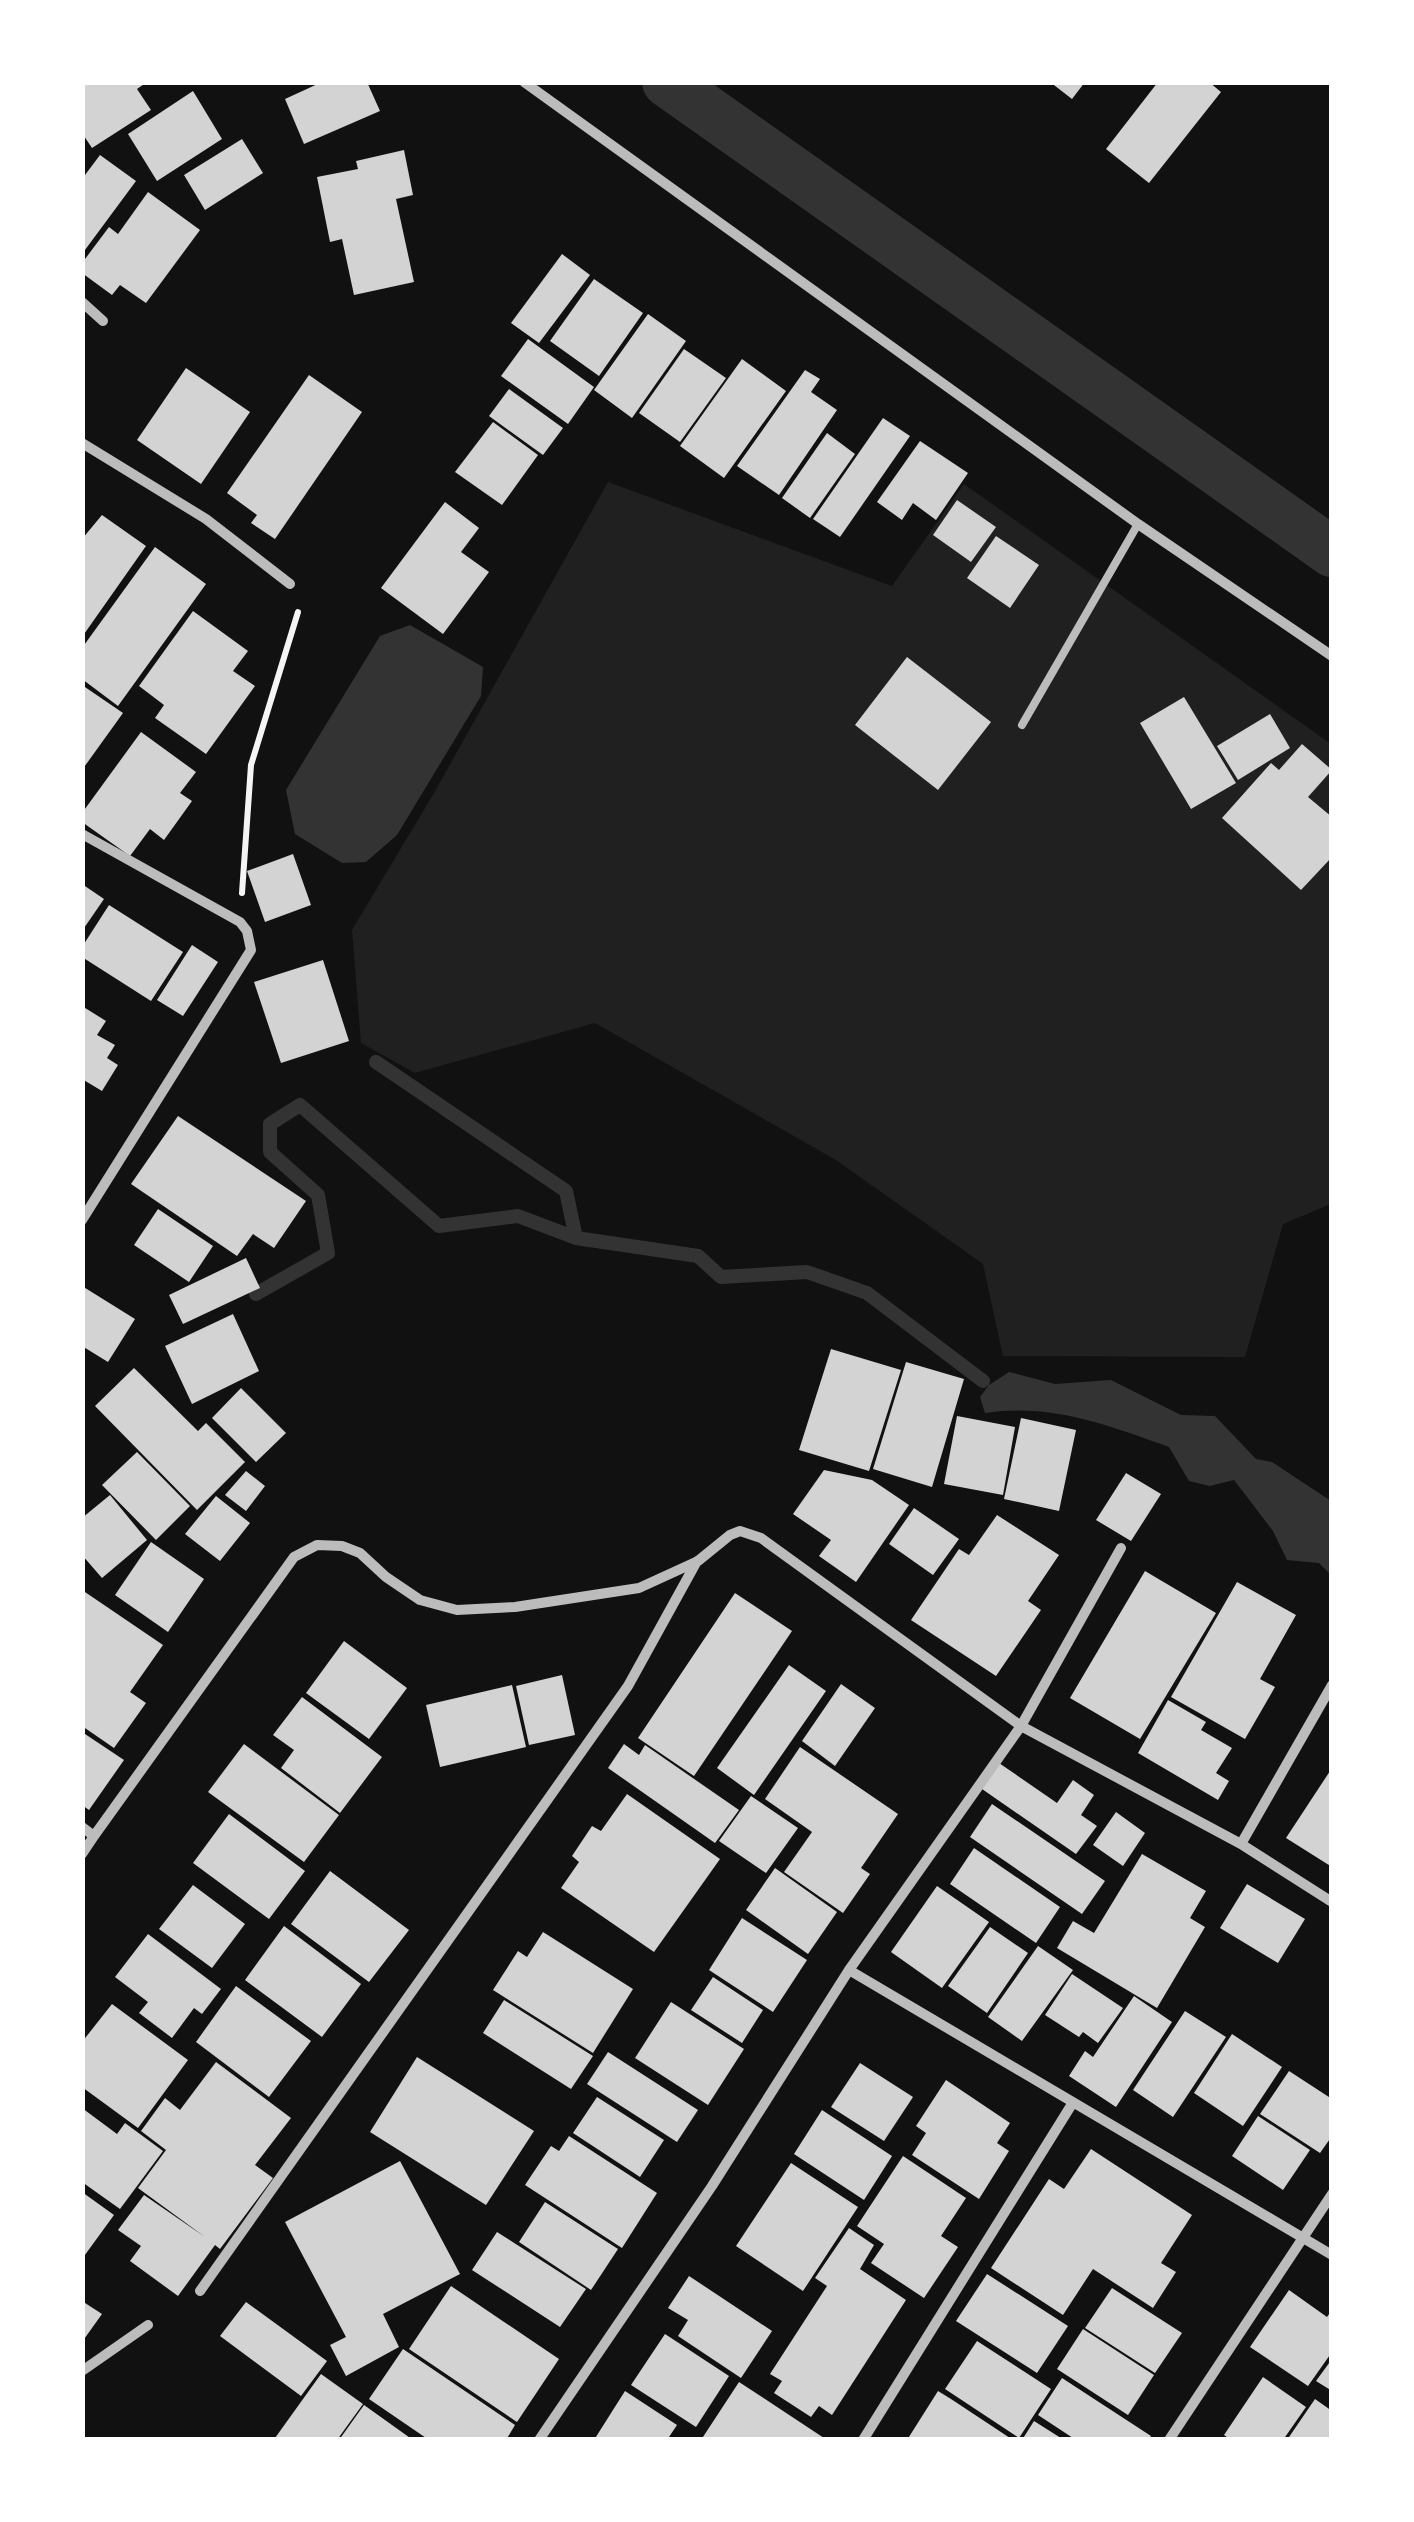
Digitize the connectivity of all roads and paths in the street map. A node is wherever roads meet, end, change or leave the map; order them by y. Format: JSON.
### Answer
{"nodes":[{"id":1,"x":524,"y":82,"type":"edge"},
{"id":2,"x":82,"y":302,"type":"edge"},
{"id":3,"x":104,"y":321,"type":"dead end"},
{"id":4,"x":82,"y":443,"type":"edge"},
{"id":5,"x":1138,"y":524,"type":"junction"},
{"id":6,"x":290,"y":584,"type":"joint"},
{"id":7,"x":1332,"y":656,"type":"edge"},
{"id":8,"x":1022,"y":725,"type":"dead end"},
{"id":9,"x":82,"y":834,"type":"edge"},
{"id":10,"x":240,"y":922,"type":"junction"},
{"id":11,"x":82,"y":1220,"type":"edge"},
{"id":12,"x":1121,"y":1548,"type":"dead end"},
{"id":13,"x":698,"y":1560,"type":"junction"},
{"id":14,"x":1332,"y":1684,"type":"edge"},
{"id":15,"x":1021,"y":1726,"type":"junction"},
{"id":16,"x":82,"y":1828,"type":"edge"},
{"id":17,"x":94,"y":1836,"type":"junction"},
{"id":18,"x":1241,"y":1844,"type":"junction"},
{"id":19,"x":82,"y":1854,"type":"edge"},
{"id":20,"x":1332,"y":1902,"type":"edge"},
{"id":21,"x":849,"y":1970,"type":"junction"},
{"id":22,"x":1072,"y":2104,"type":"junction"},
{"id":23,"x":1332,"y":2194,"type":"edge"},
{"id":24,"x":1303,"y":2238,"type":"junction"},
{"id":25,"x":1332,"y":2255,"type":"edge"},
{"id":26,"x":200,"y":2291,"type":"dead end"},
{"id":27,"x":148,"y":2326,"type":"dead end"},
{"id":28,"x":82,"y":2370,"type":"edge"},
{"id":29,"x":1173,"y":2438,"type":"edge"},
{"id":30,"x":539,"y":2440,"type":"edge"},
{"id":31,"x":863,"y":2440,"type":"edge"}],
"edges":[{"from":1,"to":5,"type":"street"},
{"from":2,"to":3,"type":"street"},
{"from":4,"to":6,"type":"street"},
{"from":5,"to":7,"type":"street"},
{"from":5,"to":8,"type":"lane"},
{"from":6,"to":10,"type":"path"},
{"from":9,"to":10,"type":"street"},
{"from":10,"to":11,"type":"street"},
{"from":12,"to":15,"type":"street"},
{"from":13,"to":15,"type":"street"},
{"from":13,"to":17,"type":"street"},
{"from":13,"to":26,"type":"street"},
{"from":14,"to":18,"type":"street"},
{"from":15,"to":18,"type":"street"},
{"from":15,"to":21,"type":"street"},
{"from":16,"to":17,"type":"street"},
{"from":17,"to":19,"type":"street"},
{"from":18,"to":20,"type":"street"},
{"from":21,"to":22,"type":"street"},
{"from":21,"to":30,"type":"street"},
{"from":22,"to":24,"type":"street"},
{"from":22,"to":31,"type":"street"},
{"from":23,"to":24,"type":"street"},
{"from":24,"to":25,"type":"street"},
{"from":24,"to":29,"type":"street"},
{"from":27,"to":28,"type":"street"}]}
